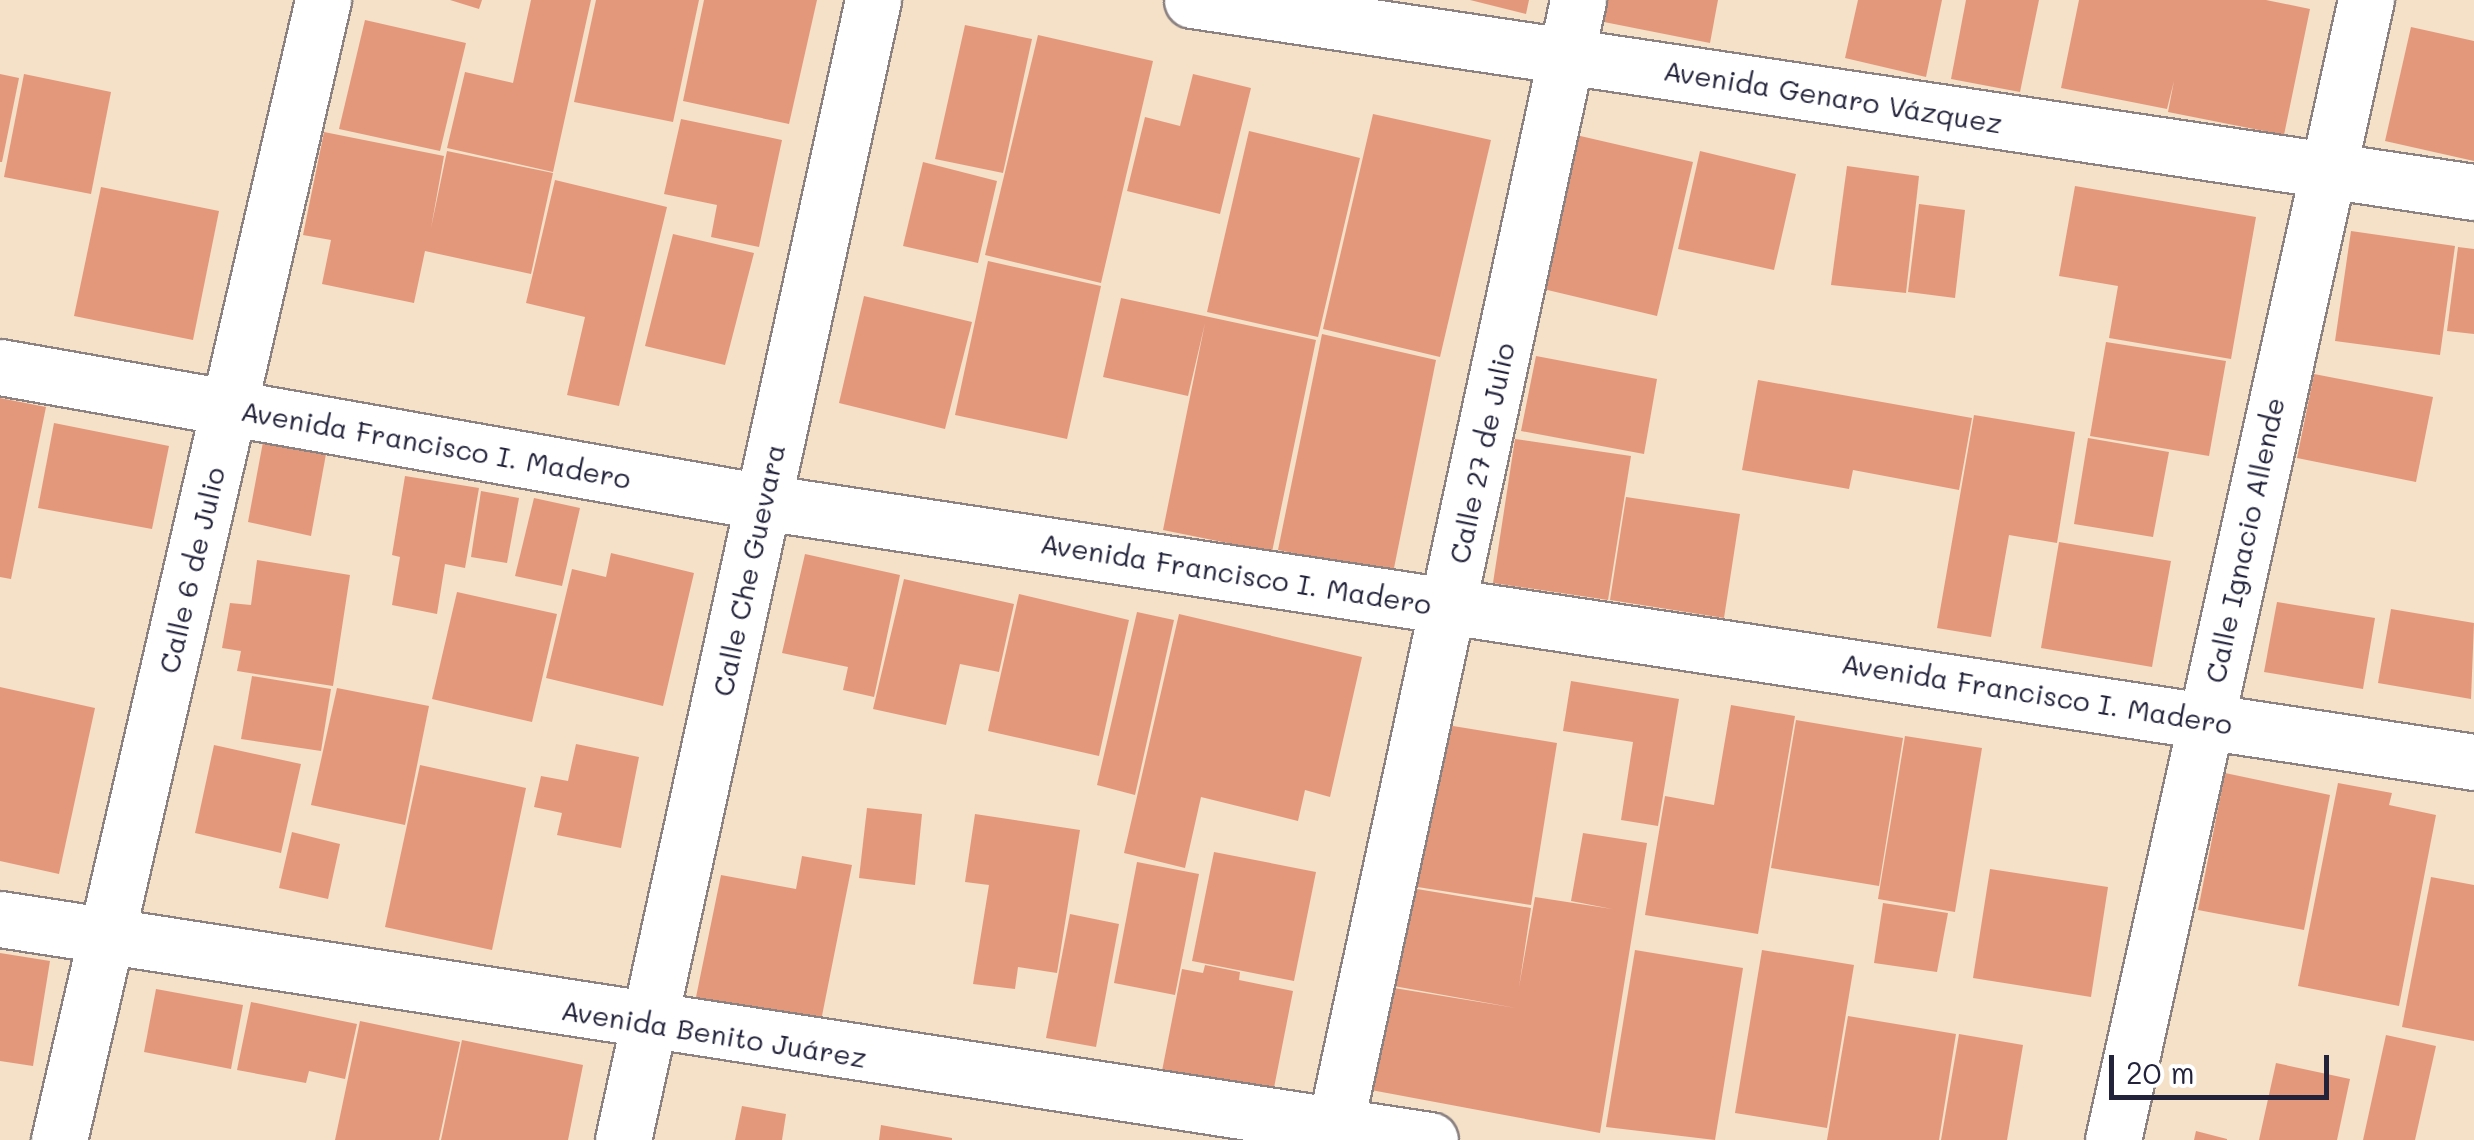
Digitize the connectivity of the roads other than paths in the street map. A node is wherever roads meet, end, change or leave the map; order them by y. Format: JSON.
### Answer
{"nodes":[{"id":1,"x":324,"y":0,"type":"edge"},
{"id":2,"x":873,"y":0,"type":"edge"},
{"id":3,"x":1192,"y":0,"type":"edge"},
{"id":4,"x":1578,"y":0,"type":"edge"},
{"id":5,"x":2366,"y":0,"type":"edge"},
{"id":6,"x":1567,"y":56,"type":"junction"},
{"id":7,"x":2325,"y":170,"type":"junction"},
{"id":8,"x":2474,"y":192,"type":"edge"},
{"id":9,"x":0,"y":367,"type":"edge"},
{"id":10,"x":228,"y":407,"type":"junction"},
{"id":11,"x":763,"y":502,"type":"junction"},
{"id":12,"x":1448,"y":604,"type":"junction"},
{"id":13,"x":2206,"y":718,"type":"junction"},
{"id":14,"x":2474,"y":762,"type":"edge"},
{"id":15,"x":0,"y":919,"type":"edge"},
{"id":16,"x":106,"y":938,"type":"junction"},
{"id":17,"x":649,"y":1023,"type":"junction"},
{"id":18,"x":1334,"y":1133,"type":"edge"},
{"id":19,"x":59,"y":1140,"type":"edge"},
{"id":20,"x":623,"y":1140,"type":"edge"},
{"id":21,"x":1430,"y":1140,"type":"edge"},
{"id":22,"x":2113,"y":1140,"type":"edge"}],
"edges":[{"from":1,"to":10,"type":"street","name":"Calle 6 de Julio"},
{"from":2,"to":11,"type":"street","name":"Calle Che Guevara"},
{"from":3,"to":6,"type":"street","name":"Avenida Genaro Vázquez"},
{"from":4,"to":6,"type":"street","name":"Calle 27 de Julio"},
{"from":5,"to":7,"type":"street","name":"Calle Ignacio Allende"},
{"from":6,"to":7,"type":"street","name":"Avenida Genaro Vázquez"},
{"from":6,"to":12,"type":"street","name":"Calle 27 de Julio"},
{"from":7,"to":8,"type":"street","name":"Avenida Genaro Vázquez"},
{"from":7,"to":13,"type":"street","name":"Calle Ignacio Allende"},
{"from":9,"to":10,"type":"street","name":"Avenida Francisco I. Madero"},
{"from":10,"to":11,"type":"street","name":"Avenida Francisco I. Madero"},
{"from":10,"to":16,"type":"street","name":"Calle 6 de Julio"},
{"from":11,"to":12,"type":"street","name":"Avenida Francisco I. Madero"},
{"from":11,"to":17,"type":"street","name":"Calle Che Guevara"},
{"from":12,"to":13,"type":"street","name":"Avenida Francisco I. Madero"},
{"from":12,"to":18,"type":"street","name":"Calle 27 de Julio"},
{"from":13,"to":14,"type":"street","name":"Avenida Francisco I. Madero"},
{"from":13,"to":22,"type":"street","name":"Calle Ignacio Allende"},
{"from":15,"to":16,"type":"street","name":"Avenida Benito Juárez"},
{"from":16,"to":17,"type":"street","name":"Avenida Benito Juárez"},
{"from":16,"to":19,"type":"street","name":"Calle 6 de Julio"},
{"from":17,"to":18,"type":"street","name":"Avenida Benito Juárez"},
{"from":17,"to":20,"type":"street","name":"Calle Che Guevara"},
{"from":18,"to":21,"type":"street","name":"Avenida Benito Juárez"}]}
